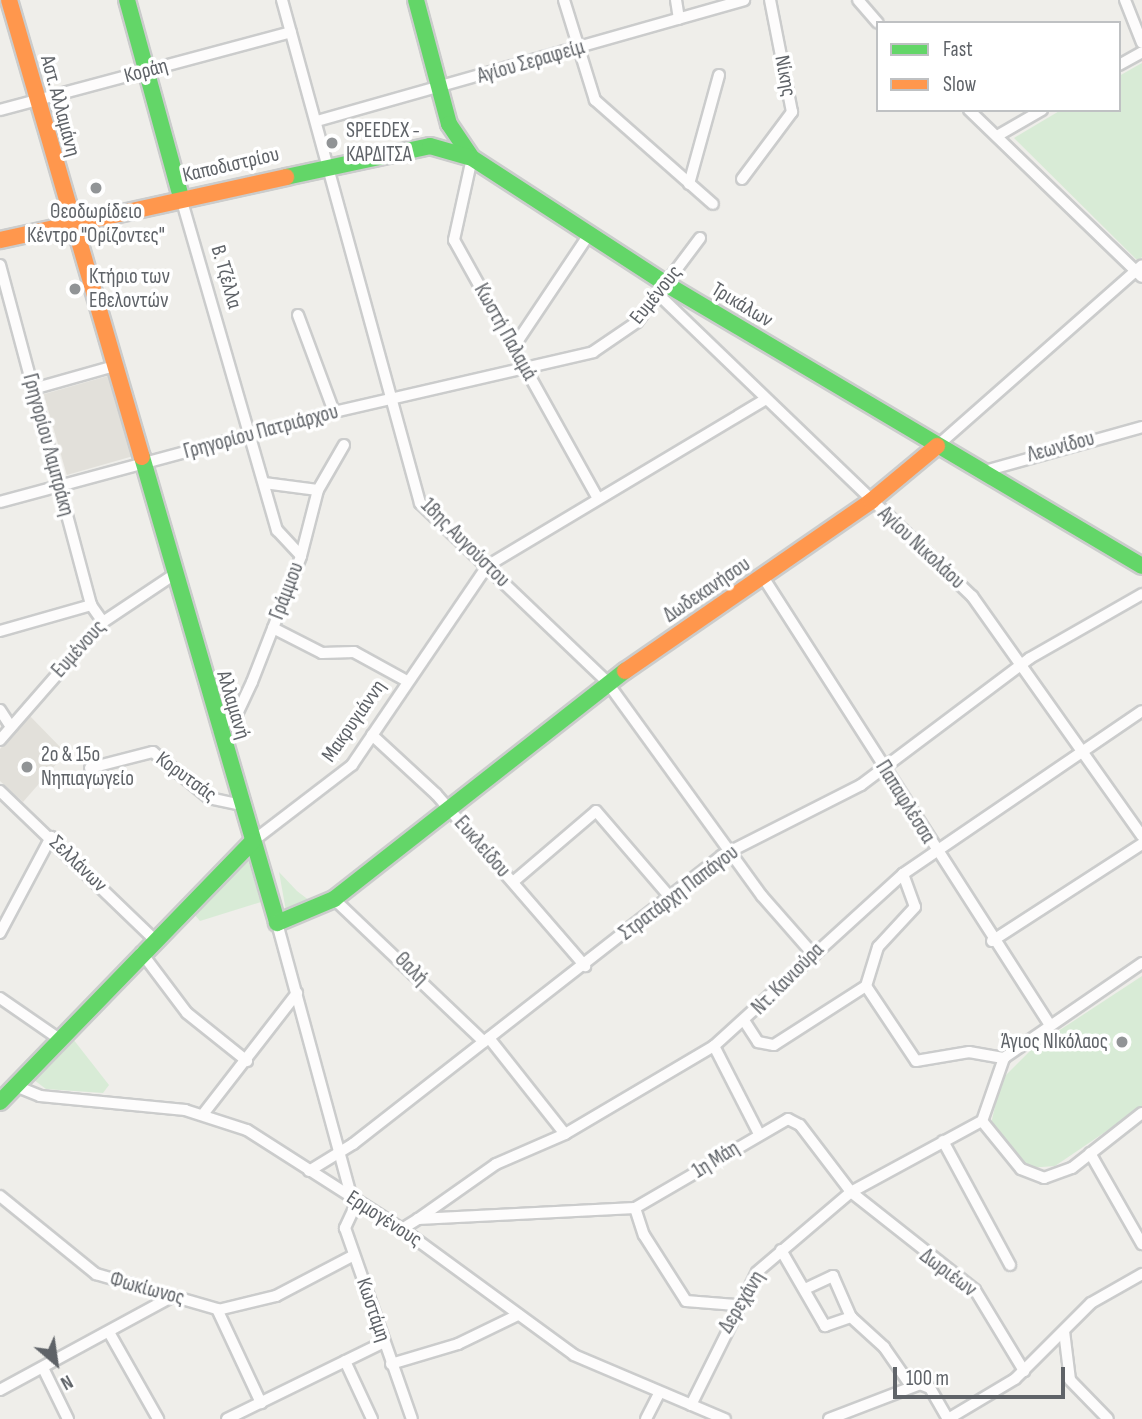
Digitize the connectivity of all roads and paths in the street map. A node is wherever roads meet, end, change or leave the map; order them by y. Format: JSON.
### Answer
{"nodes":[{"id":1,"x":9,"y":0,"type":"edge"},
{"id":2,"x":127,"y":0,"type":"edge"},
{"id":3,"x":282,"y":0,"type":"edge"},
{"id":4,"x":416,"y":0,"type":"edge"},
{"id":5,"x":564,"y":0,"type":"edge"},
{"id":6,"x":676,"y":0,"type":"edge"},
{"id":7,"x":744,"y":0,"type":"edge"},
{"id":8,"x":770,"y":0,"type":"edge"},
{"id":9,"x":858,"y":0,"type":"edge"},
{"id":10,"x":1125,"y":0,"type":"edge"},
{"id":11,"x":679,"y":19,"type":"junction"},
{"id":12,"x":876,"y":21,"type":"edge"},
{"id":13,"x":291,"y":32,"type":"junction"},
{"id":14,"x":1142,"y":43,"type":"edge"},
{"id":15,"x":579,"y":49,"type":"junction"},
{"id":16,"x":1142,"y":52,"type":"edge"},
{"id":17,"x":1121,"y":64,"type":"edge"},
{"id":18,"x":147,"y":71,"type":"junction"},
{"id":19,"x":719,"y":75,"type":"dead end"},
{"id":20,"x":439,"y":88,"type":"junction"},
{"id":21,"x":37,"y":100,"type":"junction"},
{"id":22,"x":0,"y":110,"type":"edge"},
{"id":23,"x":971,"y":112,"type":"edge"},
{"id":24,"x":1038,"y":112,"type":"edge"},
{"id":25,"x":317,"y":121,"type":"junction"},
{"id":26,"x":449,"y":124,"type":"junction"},
{"id":27,"x":996,"y":136,"type":"junction"},
{"id":28,"x":430,"y":146,"type":"junction"},
{"id":29,"x":472,"y":158,"type":"junction"},
{"id":30,"x":330,"y":164,"type":"junction"},
{"id":31,"x":742,"y":179,"type":"dead end"},
{"id":32,"x":689,"y":184,"type":"junction"},
{"id":33,"x":181,"y":198,"type":"junction"},
{"id":34,"x":713,"y":204,"type":"dead end"},
{"id":35,"x":71,"y":223,"type":"junction"},
{"id":36,"x":590,"y":233,"type":"junction"},
{"id":37,"x":700,"y":238,"type":"dead end"},
{"id":38,"x":0,"y":240,"type":"edge"},
{"id":39,"x":0,"y":265,"type":"edge"},
{"id":40,"x":1140,"y":271,"type":"edge"},
{"id":41,"x":662,"y":289,"type":"junction"},
{"id":42,"x":298,"y":315,"type":"dead end"},
{"id":43,"x":513,"y":348,"type":"junction"},
{"id":44,"x":111,"y":367,"type":"junction"},
{"id":45,"x":524,"y":367,"type":"junction"},
{"id":46,"x":33,"y":388,"type":"junction"},
{"id":47,"x":393,"y":398,"type":"junction"},
{"id":48,"x":764,"y":401,"type":"junction"},
{"id":49,"x":334,"y":412,"type":"junction"},
{"id":50,"x":1142,"y":427,"type":"edge"},
{"id":51,"x":249,"y":433,"type":"junction"},
{"id":52,"x":344,"y":445,"type":"dead end"},
{"id":53,"x":937,"y":446,"type":"junction"},
{"id":54,"x":139,"y":465,"type":"junction"},
{"id":55,"x":981,"y":472,"type":"junction"},
{"id":56,"x":264,"y":483,"type":"junction"},
{"id":57,"x":59,"y":485,"type":"junction"},
{"id":58,"x":318,"y":490,"type":"junction"},
{"id":59,"x":598,"y":499,"type":"junction"},
{"id":60,"x":871,"y":501,"type":"junction"},
{"id":61,"x":0,"y":502,"type":"edge"},
{"id":62,"x":301,"y":556,"type":"junction"},
{"id":63,"x":487,"y":566,"type":"junction"},
{"id":64,"x":1142,"y":566,"type":"edge"},
{"id":65,"x":172,"y":576,"type":"junction"},
{"id":66,"x":763,"y":577,"type":"junction"},
{"id":67,"x":1142,"y":594,"type":"edge"},
{"id":68,"x":91,"y":605,"type":"junction"},
{"id":69,"x":103,"y":622,"type":"junction"},
{"id":70,"x":272,"y":628,"type":"junction"},
{"id":71,"x":0,"y":631,"type":"edge"},
{"id":72,"x":1021,"y":665,"type":"junction"},
{"id":73,"x":407,"y":681,"type":"junction"},
{"id":74,"x":607,"y":682,"type":"junction"},
{"id":75,"x":0,"y":710,"type":"edge"},
{"id":76,"x":1142,"y":711,"type":"edge"},
{"id":77,"x":11,"y":727,"type":"junction"},
{"id":78,"x":218,"y":729,"type":"junction"},
{"id":79,"x":372,"y":735,"type":"junction"},
{"id":80,"x":0,"y":740,"type":"edge"},
{"id":81,"x":1083,"y":751,"type":"junction"},
{"id":82,"x":90,"y":768,"type":"dead end"},
{"id":83,"x":884,"y":769,"type":"junction"},
{"id":84,"x":0,"y":791,"type":"edge"},
{"id":85,"x":243,"y":805,"type":"junction"},
{"id":86,"x":448,"y":807,"type":"junction"},
{"id":87,"x":1142,"y":813,"type":"edge"},
{"id":88,"x":1131,"y":820,"type":"junction"},
{"id":89,"x":1142,"y":836,"type":"edge"},
{"id":90,"x":51,"y":837,"type":"junction"},
{"id":91,"x":253,"y":841,"type":"junction"},
{"id":92,"x":1142,"y":844,"type":"edge"},
{"id":93,"x":729,"y":851,"type":"junction"},
{"id":94,"x":936,"y":851,"type":"junction"},
{"id":95,"x":903,"y":874,"type":"junction"},
{"id":96,"x":513,"y":883,"type":"junction"},
{"id":97,"x":670,"y":897,"type":"junction"},
{"id":98,"x":334,"y":899,"type":"junction"},
{"id":99,"x":277,"y":923,"type":"junction"},
{"id":100,"x":0,"y":933,"type":"edge"},
{"id":101,"x":154,"y":939,"type":"junction"},
{"id":102,"x":992,"y":941,"type":"junction"},
{"id":103,"x":141,"y":952,"type":"junction"},
{"id":104,"x":813,"y":953,"type":"junction"},
{"id":105,"x":1142,"y":963,"type":"edge"},
{"id":106,"x":585,"y":966,"type":"junction"},
{"id":107,"x":866,"y":986,"type":"junction"},
{"id":108,"x":298,"y":993,"type":"junction"},
{"id":109,"x":0,"y":998,"type":"edge"},
{"id":110,"x":745,"y":1022,"type":"junction"},
{"id":111,"x":1050,"y":1025,"type":"junction"},
{"id":112,"x":487,"y":1040,"type":"junction"},
{"id":113,"x":62,"y":1041,"type":"junction"},
{"id":114,"x":715,"y":1046,"type":"junction"},
{"id":115,"x":1004,"y":1058,"type":"junction"},
{"id":116,"x":247,"y":1061,"type":"junction"},
{"id":117,"x":18,"y":1087,"type":"junction"},
{"id":118,"x":0,"y":1102,"type":"edge"},
{"id":119,"x":1142,"y":1112,"type":"edge"},
{"id":120,"x":204,"y":1114,"type":"junction"},
{"id":121,"x":982,"y":1121,"type":"junction"},
{"id":122,"x":565,"y":1134,"type":"junction"},
{"id":123,"x":759,"y":1134,"type":"junction"},
{"id":124,"x":943,"y":1140,"type":"junction"},
{"id":125,"x":341,"y":1153,"type":"junction"},
{"id":126,"x":1090,"y":1153,"type":"junction"},
{"id":127,"x":309,"y":1171,"type":"junction"},
{"id":128,"x":851,"y":1192,"type":"junction"},
{"id":129,"x":0,"y":1196,"type":"edge"},
{"id":130,"x":355,"y":1200,"type":"junction"},
{"id":131,"x":635,"y":1208,"type":"junction"},
{"id":132,"x":418,"y":1219,"type":"junction"},
{"id":133,"x":402,"y":1229,"type":"junction"},
{"id":134,"x":1142,"y":1244,"type":"edge"},
{"id":135,"x":781,"y":1250,"type":"junction"},
{"id":136,"x":354,"y":1255,"type":"junction"},
{"id":137,"x":1010,"y":1265,"type":"dead end"},
{"id":138,"x":1142,"y":1274,"type":"edge"},
{"id":139,"x":805,"y":1289,"type":"junction"},
{"id":140,"x":173,"y":1296,"type":"junction"},
{"id":141,"x":736,"y":1305,"type":"junction"},
{"id":142,"x":218,"y":1310,"type":"junction"},
{"id":143,"x":519,"y":1315,"type":"junction"},
{"id":144,"x":851,"y":1317,"type":"junction"},
{"id":145,"x":1065,"y":1331,"type":"junction"},
{"id":146,"x":110,"y":1334,"type":"junction"},
{"id":147,"x":384,"y":1342,"type":"junction"},
{"id":148,"x":345,"y":1361,"type":"junction"},
{"id":149,"x":391,"y":1364,"type":"junction"},
{"id":150,"x":43,"y":1368,"type":"junction"},
{"id":151,"x":1024,"y":1371,"type":"junction"},
{"id":152,"x":911,"y":1386,"type":"junction"},
{"id":153,"x":0,"y":1390,"type":"edge"},
{"id":154,"x":659,"y":1393,"type":"junction"},
{"id":155,"x":256,"y":1405,"type":"junction"},
{"id":156,"x":691,"y":1405,"type":"junction"},
{"id":157,"x":1105,"y":1418,"type":"edge"},
{"id":158,"x":68,"y":1419,"type":"edge"},
{"id":159,"x":158,"y":1419,"type":"edge"},
{"id":160,"x":227,"y":1419,"type":"edge"},
{"id":161,"x":257,"y":1419,"type":"edge"},
{"id":162,"x":372,"y":1419,"type":"edge"},
{"id":163,"x":412,"y":1419,"type":"edge"},
{"id":164,"x":646,"y":1419,"type":"edge"},
{"id":165,"x":725,"y":1419,"type":"edge"},
{"id":166,"x":829,"y":1419,"type":"edge"},
{"id":167,"x":948,"y":1419,"type":"edge"}],
"edges":[{"from":1,"to":21,"type":"street","name":"Αστ. Αλλαμάνη"},
{"from":2,"to":18,"type":"street","name":"Β. Τζέλλα"},
{"from":3,"to":13,"type":"street","name":"18ης Αυγούστου"},
{"from":4,"to":20,"type":"street","name":"Τρικάλων"},
{"from":5,"to":15,"type":"street"},
{"from":6,"to":11,"type":"street"},
{"from":7,"to":11,"type":"street","name":"Αγίου Σεραφείμ"},
{"from":8,"to":31,"type":"street","name":"Νίκης"},
{"from":9,"to":12,"type":"street"},
{"from":10,"to":14,"type":"street"},
{"from":11,"to":15,"type":"street","name":"Αγίου Σεραφείμ"},
{"from":13,"to":18,"type":"street","name":"Κοράη"},
{"from":13,"to":25,"type":"street","name":"18ης Αυγούστου"},
{"from":15,"to":20,"type":"street","name":"Αγίου Σεραφείμ"},
{"from":15,"to":32,"type":"street"},
{"from":16,"to":17,"type":"street"},
{"from":18,"to":21,"type":"street","name":"Κοράη"},
{"from":18,"to":33,"type":"street","name":"Β. Τζέλλα"},
{"from":19,"to":32,"type":"street"},
{"from":20,"to":25,"type":"street","name":"Αγίου Σεραφείμ"},
{"from":20,"to":26,"type":"street","name":"Τρικάλων"},
{"from":21,"to":22,"type":"street","name":"Κοράη"},
{"from":21,"to":35,"type":"street","name":"Αστ. Αλλαμάνη"},
{"from":23,"to":27,"type":"street"},
{"from":24,"to":27,"type":"street"},
{"from":25,"to":30,"type":"street","name":"18ης Αυγούστου"},
{"from":26,"to":28,"type":"street"},
{"from":26,"to":29,"type":"street","name":"Τρικάλων"},
{"from":27,"to":40,"type":"street"},
{"from":28,"to":29,"type":"street","name":"Καποδιστρίου"},
{"from":28,"to":30,"type":"street","name":"Καποδιστρίου"},
{"from":29,"to":36,"type":"street","name":"Τρικάλων"},
{"from":29,"to":43,"type":"street","name":"Κωστή Παλαμά"},
{"from":30,"to":33,"type":"street","name":"Καποδιστρίου"},
{"from":30,"to":47,"type":"street","name":"18ης Αυγούστου"},
{"from":32,"to":34,"type":"street"},
{"from":33,"to":35,"type":"street","name":"Καποδιστρίου"},
{"from":33,"to":51,"type":"street","name":"Β. Τζέλλα"},
{"from":35,"to":38,"type":"street","name":"Καποδιστρίου"},
{"from":35,"to":44,"type":"street","name":"Αλλαμανή"},
{"from":36,"to":41,"type":"street","name":"Τρικάλων"},
{"from":36,"to":43,"type":"street"},
{"from":37,"to":41,"type":"street","name":"Ευμένους"},
{"from":39,"to":46,"type":"street","name":"Γρηγορίου Λαμπράκη"},
{"from":40,"to":53,"type":"street","name":"Δωδεκανήσου"},
{"from":41,"to":45,"type":"street","name":"Ευμένους"},
{"from":41,"to":48,"type":"street","name":"Αγίου Νικολάου"},
{"from":41,"to":53,"type":"street","name":"Τρικάλων"},
{"from":42,"to":49,"type":"street"},
{"from":43,"to":45,"type":"street","name":"Κωστή Παλαμά"},
{"from":44,"to":46,"type":"street"},
{"from":44,"to":54,"type":"street","name":"Αλλαμανή"},
{"from":45,"to":47,"type":"street","name":"Γρηγορίου Πατριάρχου"},
{"from":45,"to":59,"type":"street","name":"Κωστή Παλαμά"},
{"from":46,"to":57,"type":"street","name":"Γρηγορίου Λαμπράκη"},
{"from":47,"to":49,"type":"street","name":"Γρηγορίου Πατριάρχου"},
{"from":47,"to":63,"type":"street","name":"18ης Αυγούστου"},
{"from":48,"to":59,"type":"street","name":"Μακρυγιάννη"},
{"from":48,"to":60,"type":"street","name":"Αγίου Νικολάου"},
{"from":49,"to":51,"type":"street","name":"Γρηγορίου Πατριάρχου"},
{"from":50,"to":55,"type":"street","name":"Λεωνίδου"},
{"from":51,"to":54,"type":"street","name":"Γρηγορίου Πατριάρχου"},
{"from":51,"to":56,"type":"street","name":"Β. Τζέλλα"},
{"from":52,"to":58,"type":"street","name":"Γράμμου"},
{"from":53,"to":55,"type":"street","name":"Τρικάλων"},
{"from":53,"to":60,"type":"street","name":"Δωδεκανήσου"},
{"from":54,"to":57,"type":"street","name":"Γρηγορίου Πατριάρχου"},
{"from":54,"to":65,"type":"street","name":"Αλλαμανή"},
{"from":55,"to":64,"type":"street","name":"Τρικάλων"},
{"from":56,"to":58,"type":"street"},
{"from":56,"to":62,"type":"street","name":"Β. Τζέλλα"},
{"from":57,"to":61,"type":"street","name":"Γρηγορίου Πατριάρχου"},
{"from":57,"to":68,"type":"street","name":"Γρηγορίου Λαμπράκη"},
{"from":58,"to":62,"type":"street","name":"Γράμμου"},
{"from":59,"to":63,"type":"street","name":"Μακρυγιάννη"},
{"from":60,"to":66,"type":"street","name":"Δωδεκανήσου"},
{"from":60,"to":72,"type":"street","name":"Αγίου Νικολάου"},
{"from":62,"to":70,"type":"street","name":"Γράμμου"},
{"from":63,"to":73,"type":"street","name":"Μακρυγιάννη"},
{"from":63,"to":74,"type":"street","name":"18ης Αυγούστου"},
{"from":65,"to":69,"type":"street","name":"Ευμένους"},
{"from":65,"to":78,"type":"street","name":"Αλλαμανή"},
{"from":66,"to":74,"type":"street","name":"Δωδεκανήσου"},
{"from":66,"to":83,"type":"street","name":"Παπαφλέσσα"},
{"from":67,"to":72,"type":"street","name":"Στρατάρχη Παπάγου"},
{"from":68,"to":69,"type":"street","name":"Γρηγορίου Λαμπράκη"},
{"from":68,"to":71,"type":"street"},
{"from":69,"to":77,"type":"street","name":"Ευμένους"},
{"from":70,"to":73,"type":"street"},
{"from":70,"to":78,"type":"street","name":"Γράμμου"},
{"from":72,"to":81,"type":"street","name":"Αγίου Νικολάου"},
{"from":72,"to":83,"type":"street","name":"Στρατάρχη Παπάγου"},
{"from":73,"to":79,"type":"street","name":"Μακρυγιάννη"},
{"from":74,"to":86,"type":"street","name":"Δωδεκανήσου"},
{"from":74,"to":93,"type":"street","name":"18ης Αυγούστου"},
{"from":75,"to":77,"type":"street"},
{"from":76,"to":81,"type":"street","name":"Ντ. Κανιούρα"},
{"from":77,"to":80,"type":"street","name":"Ευμένους"},
{"from":78,"to":85,"type":"street","name":"Αλλαμανή"},
{"from":79,"to":86,"type":"street","name":"Ευκλείδου"},
{"from":79,"to":91,"type":"street","name":"Μακρυγιάννη"},
{"from":81,"to":88,"type":"street","name":"Αγίου Νικολάου"},
{"from":81,"to":94,"type":"street","name":"Ντ. Κανιούρα"},
{"from":82,"to":85,"type":"street","name":"Κορυτσάς"},
{"from":83,"to":93,"type":"street","name":"Στρατάρχη Παπάγου"},
{"from":83,"to":94,"type":"street","name":"Παπαφλέσσα"},
{"from":84,"to":90,"type":"street","name":"Σελλάνων"},
{"from":85,"to":91,"type":"street","name":"Αλλαμανή"},
{"from":86,"to":96,"type":"street","name":"Ευκλείδου"},
{"from":86,"to":98,"type":"street","name":"Δωδεκανήσου"},
{"from":87,"to":88,"type":"street"},
{"from":88,"to":89,"type":"street","name":"Αγίου Νικολάου"},
{"from":90,"to":100,"type":"street"},
{"from":90,"to":101,"type":"street","name":"Σελλάνων"},
{"from":91,"to":99,"type":"street","name":"Αλλαμανή"},
{"from":91,"to":101,"type":"street","name":"Μακρυγιάννη"},
{"from":92,"to":102,"type":"street"},
{"from":93,"to":97,"type":"street","name":"Στρατάρχη Παπάγου"},
{"from":93,"to":104,"type":"street","name":"18ης Αυγούστου"},
{"from":94,"to":95,"type":"street","name":"Ντ. Κανιούρα"},
{"from":94,"to":102,"type":"street","name":"Παπαφλέσσα"},
{"from":95,"to":104,"type":"street","name":"Ντ. Κανιούρα"},
{"from":95,"to":107,"type":"street"},
{"from":96,"to":97,"type":"street"},
{"from":96,"to":106,"type":"street","name":"Ευκλείδου"},
{"from":97,"to":106,"type":"street","name":"Στρατάρχη Παπάγου"},
{"from":98,"to":99,"type":"street","name":"Δωδεκανήσου"},
{"from":98,"to":112,"type":"street","name":"Θαλή"},
{"from":99,"to":108,"type":"street","name":"Αλλαμανή"},
{"from":101,"to":103,"type":"street","name":"Μακρυγιάννη"},
{"from":102,"to":111,"type":"street","name":"Παπαφλέσσα"},
{"from":103,"to":113,"type":"street","name":"Μακρυγιάννη"},
{"from":103,"to":116,"type":"street"},
{"from":104,"to":110,"type":"street","name":"Ντ. Κανιούρα"},
{"from":105,"to":111,"type":"street"},
{"from":106,"to":112,"type":"street","name":"Στρατάρχη Παπάγου"},
{"from":107,"to":110,"type":"street"},
{"from":107,"to":115,"type":"street"},
{"from":108,"to":116,"type":"street"},
{"from":108,"to":125,"type":"street","name":"Αλλαμανή"},
{"from":109,"to":113,"type":"street"},
{"from":110,"to":114,"type":"street","name":"Ντ. Κανιούρα"},
{"from":111,"to":115,"type":"street"},
{"from":112,"to":122,"type":"street","name":"Θαλή"},
{"from":112,"to":125,"type":"street","name":"Στρατάρχη Παπάγου"},
{"from":113,"to":117,"type":"street","name":"Μακρυγιάννη"},
{"from":114,"to":122,"type":"street","name":"Ντ. Κανιούρα"},
{"from":114,"to":123,"type":"street"},
{"from":115,"to":121,"type":"street"},
{"from":116,"to":120,"type":"street"},
{"from":117,"to":118,"type":"street","name":"Μακρυγιάννη"},
{"from":117,"to":120,"type":"street","name":"Ερμογένους"},
{"from":119,"to":126,"type":"street"},
{"from":120,"to":127,"type":"street","name":"Ερμογένους"},
{"from":121,"to":124,"type":"street"},
{"from":121,"to":126,"type":"street"},
{"from":122,"to":132,"type":"street","name":"Ντ. Κανιούρα"},
{"from":123,"to":128,"type":"street","name":"1η Μάη"},
{"from":123,"to":131,"type":"street","name":"1η Μάη"},
{"from":124,"to":128,"type":"street"},
{"from":124,"to":137,"type":"street"},
{"from":125,"to":127,"type":"street","name":"Στρατάρχη Παπάγου"},
{"from":125,"to":130,"type":"street","name":"Αλλαμανή"},
{"from":126,"to":134,"type":"street"},
{"from":127,"to":130,"type":"street","name":"Ερμογένους"},
{"from":128,"to":135,"type":"street","name":"Δερεχάνη"},
{"from":128,"to":151,"type":"street","name":"Δωριέων"},
{"from":129,"to":140,"type":"street","name":"Φωκίωνος"},
{"from":130,"to":133,"type":"street","name":"Ερμογένους"},
{"from":130,"to":136,"type":"street","name":"Κωστάμη"},
{"from":131,"to":132,"type":"street","name":"1η Μάη"},
{"from":131,"to":141,"type":"street"},
{"from":132,"to":133,"type":"street","name":"1η Μάη"},
{"from":133,"to":143,"type":"street","name":"Ερμογένους"},
{"from":135,"to":139,"type":"street"},
{"from":135,"to":141,"type":"street","name":"Δερεχάνη"},
{"from":136,"to":142,"type":"street"},
{"from":136,"to":147,"type":"street","name":"Κωστάμη"},
{"from":138,"to":145,"type":"street"},
{"from":139,"to":144,"type":"street"},
{"from":139,"to":144,"type":"street"},
{"from":140,"to":142,"type":"street","name":"Φωκίωνος"},
{"from":140,"to":146,"type":"street"},
{"from":141,"to":156,"type":"street","name":"Δερεχάνη"},
{"from":142,"to":155,"type":"street"},
{"from":143,"to":149,"type":"street"},
{"from":143,"to":154,"type":"street","name":"Ερμογένους"},
{"from":144,"to":152,"type":"street"},
{"from":145,"to":151,"type":"street"},
{"from":145,"to":157,"type":"street"},
{"from":146,"to":150,"type":"street"},
{"from":146,"to":159,"type":"street"},
{"from":147,"to":148,"type":"street"},
{"from":147,"to":149,"type":"street","name":"Κωστάμη"},
{"from":148,"to":155,"type":"street"},
{"from":148,"to":162,"type":"street"},
{"from":149,"to":163,"type":"street","name":"Κωστάμη"},
{"from":150,"to":153,"type":"street"},
{"from":150,"to":158,"type":"street"},
{"from":151,"to":167,"type":"street"},
{"from":152,"to":166,"type":"street"},
{"from":152,"to":167,"type":"street"},
{"from":154,"to":156,"type":"street","name":"Ερμογένους"},
{"from":154,"to":164,"type":"street"},
{"from":155,"to":160,"type":"street"},
{"from":155,"to":161,"type":"street"},
{"from":156,"to":165,"type":"street","name":"Ερμογένους"}]}
